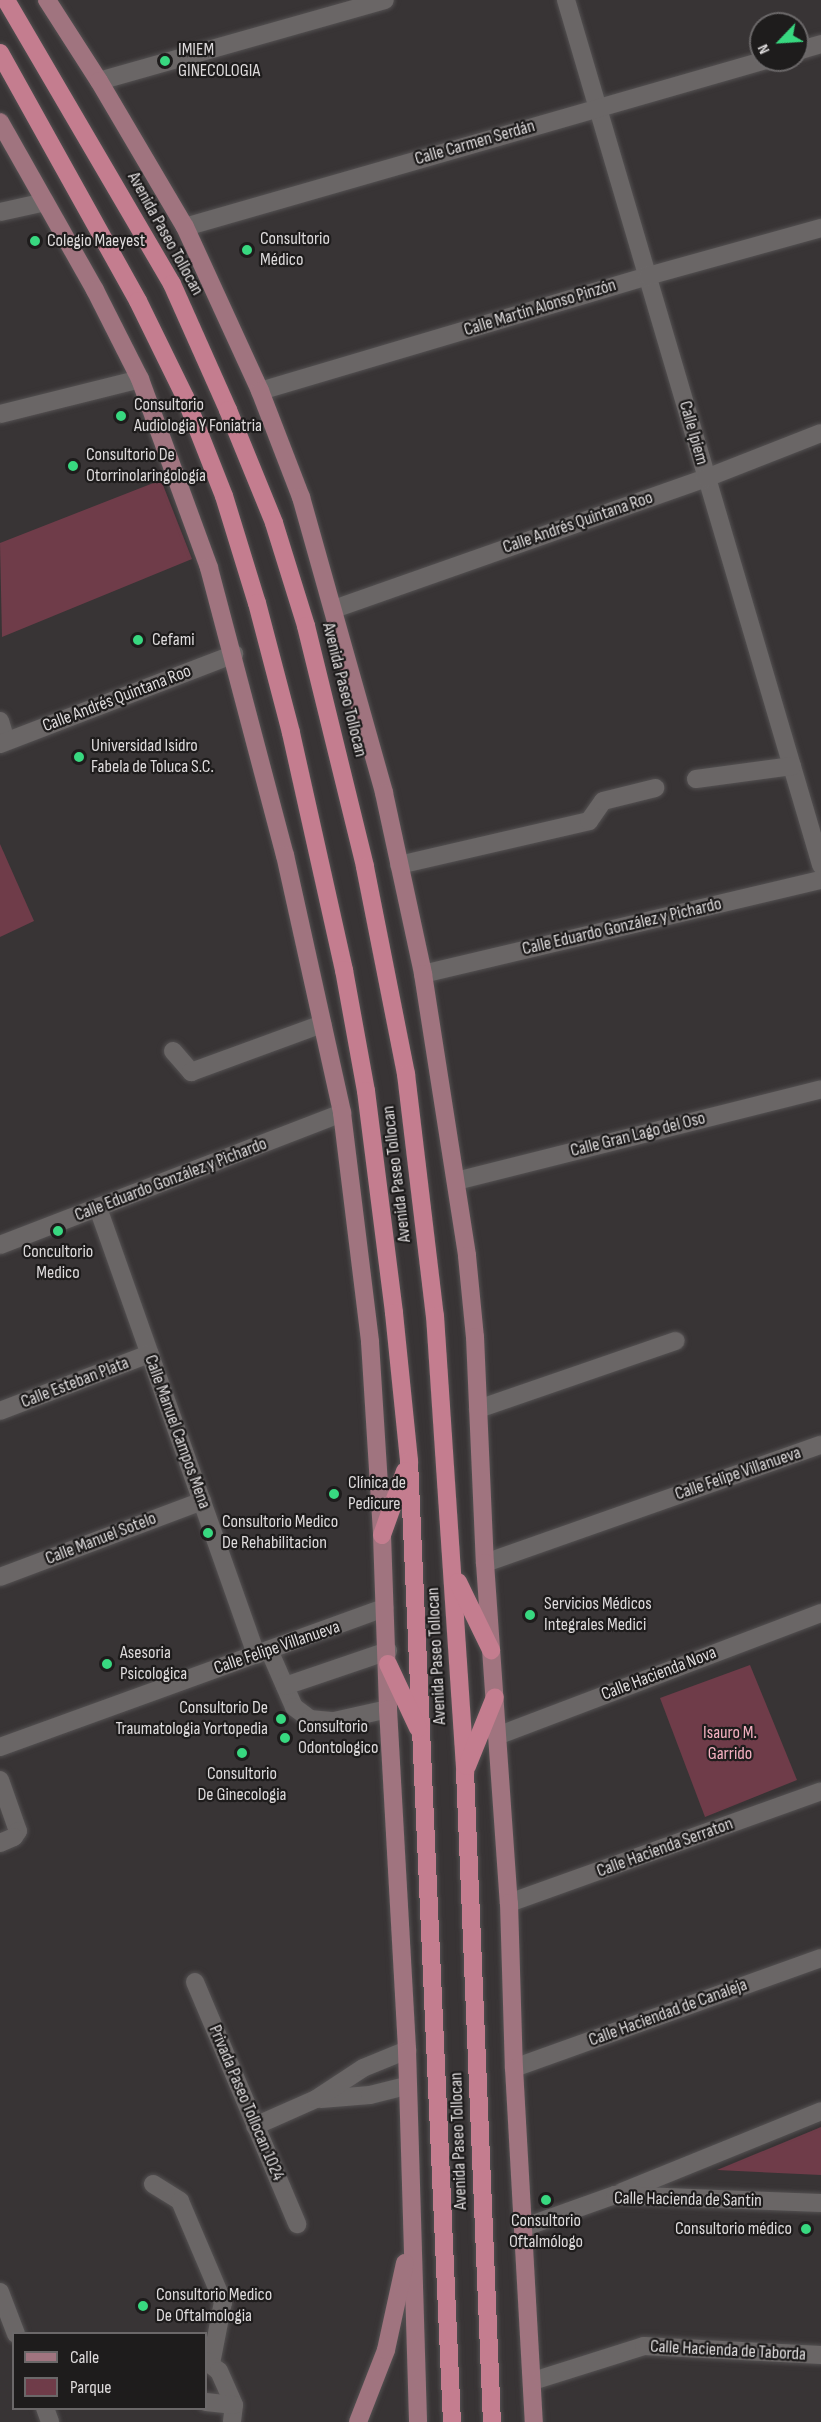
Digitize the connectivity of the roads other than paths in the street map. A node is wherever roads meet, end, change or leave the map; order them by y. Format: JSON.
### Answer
{"nodes":[{"id":1,"x":6,"y":0,"type":"edge"},
{"id":2,"x":47,"y":0,"type":"edge"},
{"id":3,"x":385,"y":0,"type":"edge"},
{"id":4,"x":566,"y":0,"type":"edge"},
{"id":5,"x":0,"y":53,"type":"edge"},
{"id":6,"x":749,"y":65,"type":"edge"},
{"id":7,"x":99,"y":81,"type":"junction"},
{"id":8,"x":598,"y":107,"type":"junction"},
{"id":9,"x":0,"y":122,"type":"edge"},
{"id":10,"x":45,"y":202,"type":"junction"},
{"id":11,"x":0,"y":212,"type":"edge"},
{"id":12,"x":185,"y":227,"type":"junction"},
{"id":13,"x":821,"y":228,"type":"edge"},
{"id":14,"x":648,"y":276,"type":"junction"},
{"id":15,"x":140,"y":379,"type":"junction"},
{"id":16,"x":260,"y":392,"type":"junction"},
{"id":17,"x":0,"y":414,"type":"edge"},
{"id":18,"x":821,"y":433,"type":"edge"},
{"id":19,"x":706,"y":478,"type":"junction"},
{"id":20,"x":334,"y":609,"type":"junction"},
{"id":21,"x":234,"y":654,"type":"junction"},
{"id":22,"x":0,"y":721,"type":"edge"},
{"id":23,"x":3,"y":743,"type":"edge"},
{"id":24,"x":792,"y":766,"type":"junction"},
{"id":25,"x":696,"y":779,"type":"dead end"},
{"id":26,"x":656,"y":788,"type":"dead end"},
{"id":27,"x":399,"y":865,"type":"junction"},
{"id":28,"x":821,"y":865,"type":"edge"},
{"id":29,"x":821,"y":879,"type":"edge"},
{"id":30,"x":423,"y":974,"type":"junction"},
{"id":31,"x":322,"y":1024,"type":"junction"},
{"id":32,"x":173,"y":1052,"type":"dead end"},
{"id":33,"x":821,"y":1089,"type":"edge"},
{"id":34,"x":342,"y":1113,"type":"junction"},
{"id":35,"x":456,"y":1181,"type":"junction"},
{"id":36,"x":98,"y":1208,"type":"junction"},
{"id":37,"x":0,"y":1245,"type":"edge"},
{"id":38,"x":676,"y":1341,"type":"dead end"},
{"id":39,"x":149,"y":1354,"type":"junction"},
{"id":40,"x":478,"y":1409,"type":"junction"},
{"id":41,"x":0,"y":1412,"type":"edge"},
{"id":42,"x":821,"y":1445,"type":"edge"},
{"id":43,"x":409,"y":1461,"type":"junction"},
{"id":44,"x":201,"y":1501,"type":"junction"},
{"id":45,"x":382,"y":1535,"type":"junction"},
{"id":46,"x":485,"y":1563,"type":"junction"},
{"id":47,"x":453,"y":1573,"type":"junction"},
{"id":48,"x":0,"y":1577,"type":"edge"},
{"id":49,"x":385,"y":1608,"type":"junction"},
{"id":50,"x":821,"y":1613,"type":"edge"},
{"id":51,"x":491,"y":1650,"type":"junction"},
{"id":52,"x":263,"y":1652,"type":"junction"},
{"id":53,"x":388,"y":1658,"type":"junction"},
{"id":54,"x":285,"y":1686,"type":"junction"},
{"id":55,"x":495,"y":1697,"type":"junction"},
{"id":56,"x":388,"y":1709,"type":"junction"},
{"id":57,"x":422,"y":1736,"type":"junction"},
{"id":58,"x":497,"y":1736,"type":"junction"},
{"id":59,"x":0,"y":1748,"type":"edge"},
{"id":60,"x":465,"y":1771,"type":"junction"},
{"id":61,"x":0,"y":1780,"type":"edge"},
{"id":62,"x":821,"y":1791,"type":"edge"},
{"id":63,"x":0,"y":1843,"type":"edge"},
{"id":64,"x":509,"y":1903,"type":"junction"},
{"id":65,"x":821,"y":1958,"type":"edge"},
{"id":66,"x":195,"y":1982,"type":"dead end"},
{"id":67,"x":407,"y":2050,"type":"junction"},
{"id":68,"x":514,"y":2068,"type":"junction"},
{"id":69,"x":407,"y":2086,"type":"junction"},
{"id":70,"x":316,"y":2099,"type":"junction"},
{"id":71,"x":821,"y":2111,"type":"edge"},
{"id":72,"x":255,"y":2126,"type":"junction"},
{"id":73,"x":153,"y":2184,"type":"dead end"},
{"id":74,"x":615,"y":2195,"type":"junction"},
{"id":75,"x":821,"y":2203,"type":"edge"},
{"id":76,"x":297,"y":2224,"type":"dead end"},
{"id":77,"x":525,"y":2227,"type":"junction"},
{"id":78,"x":411,"y":2237,"type":"junction"},
{"id":79,"x":0,"y":2292,"type":"edge"},
{"id":80,"x":15,"y":2332,"type":"edge"},
{"id":81,"x":821,"y":2355,"type":"edge"},
{"id":82,"x":208,"y":2362,"type":"edge"},
{"id":83,"x":533,"y":2381,"type":"junction"},
{"id":84,"x":207,"y":2402,"type":"edge"},
{"id":85,"x":233,"y":2414,"type":"edge"},
{"id":86,"x":451,"y":2416,"type":"edge"},
{"id":87,"x":358,"y":2422,"type":"edge"},
{"id":88,"x":418,"y":2422,"type":"edge"},
{"id":89,"x":492,"y":2422,"type":"edge"},
{"id":90,"x":534,"y":2422,"type":"edge"}],
"edges":[{"from":1,"to":47,"type":"highway","name":"Avenida Paseo Tollocan"},
{"from":2,"to":7,"type":"main road","name":"Avenida Paseo Tollocan"},
{"from":3,"to":7,"type":"street"},
{"from":4,"to":8,"type":"street","name":"Calle Ipiem"},
{"from":5,"to":43,"type":"highway","name":"Avenida Paseo Tollocan"},
{"from":6,"to":8,"type":"street","name":"Calle Carmen Serdán"},
{"from":7,"to":12,"type":"main road","name":"Avenida Paseo Tollocan"},
{"from":8,"to":12,"type":"street","name":"Calle Carmen Serdán"},
{"from":8,"to":14,"type":"street","name":"Calle Ipiem"},
{"from":9,"to":10,"type":"main road"},
{"from":10,"to":11,"type":"street"},
{"from":10,"to":15,"type":"main road"},
{"from":12,"to":16,"type":"main road","name":"Avenida Paseo Tollocan"},
{"from":13,"to":14,"type":"street","name":"Calle Martín Alonso Pinzón"},
{"from":14,"to":16,"type":"street","name":"Calle Martín Alonso Pinzón"},
{"from":14,"to":19,"type":"street","name":"Calle Ipiem"},
{"from":15,"to":17,"type":"street"},
{"from":15,"to":21,"type":"main road"},
{"from":16,"to":20,"type":"main road","name":"Avenida Paseo Tollocan"},
{"from":18,"to":19,"type":"street","name":"Calle Andrés Quintana Roo"},
{"from":19,"to":20,"type":"street","name":"Calle Andrés Quintana Roo"},
{"from":19,"to":24,"type":"street","name":"Calle Ipiem"},
{"from":20,"to":27,"type":"main road","name":"Avenida Paseo Tollocan"},
{"from":21,"to":23,"type":"street","name":"Calle Andrés Quintana Roo"},
{"from":21,"to":31,"type":"main road"},
{"from":22,"to":23,"type":"street"},
{"from":24,"to":25,"type":"street"},
{"from":24,"to":28,"type":"street","name":"Calle Ipiem"},
{"from":26,"to":27,"type":"street"},
{"from":27,"to":30,"type":"main road","name":"Avenida Paseo Tollocan"},
{"from":29,"to":30,"type":"street","name":"Calle Eduardo González y Pichardo"},
{"from":30,"to":35,"type":"main road","name":"Avenida Paseo Tollocan"},
{"from":31,"to":32,"type":"street"},
{"from":31,"to":34,"type":"main road"},
{"from":33,"to":35,"type":"street","name":"Calle Gran Lago del Oso"},
{"from":34,"to":36,"type":"street","name":"Calle Eduardo González y Pichardo"},
{"from":34,"to":45,"type":"main road"},
{"from":35,"to":40,"type":"main road","name":"Avenida Paseo Tollocan"},
{"from":36,"to":37,"type":"street","name":"Calle Eduardo González y Pichardo"},
{"from":36,"to":39,"type":"street","name":"Calle Manuel Campos Mena"},
{"from":38,"to":40,"type":"street"},
{"from":39,"to":41,"type":"street","name":"Calle Esteban Plata"},
{"from":39,"to":44,"type":"street","name":"Calle Manuel Campos Mena"},
{"from":40,"to":46,"type":"main road","name":"Avenida Paseo Tollocan"},
{"from":42,"to":46,"type":"street","name":"Calle Felipe Villanueva"},
{"from":43,"to":45,"type":"highway"},
{"from":43,"to":57,"type":"highway","name":"Avenida Paseo Tollocan"},
{"from":44,"to":48,"type":"street","name":"Calle Manuel Sotelo"},
{"from":44,"to":52,"type":"street","name":"Calle Manuel Campos Mena"},
{"from":45,"to":49,"type":"main road"},
{"from":46,"to":51,"type":"main road","name":"Avenida Paseo Tollocan"},
{"from":47,"to":51,"type":"highway"},
{"from":47,"to":60,"type":"highway","name":"Avenida Paseo Tollocan"},
{"from":49,"to":52,"type":"street","name":"Calle Felipe Villanueva"},
{"from":49,"to":53,"type":"main road"},
{"from":50,"to":58,"type":"street","name":"Calle Hacienda Nova"},
{"from":51,"to":55,"type":"main road","name":"Avenida Paseo Tollocan"},
{"from":52,"to":54,"type":"street","name":"Calle Manuel Campos Mena"},
{"from":52,"to":59,"type":"street","name":"Calle Felipe Villanueva"},
{"from":53,"to":54,"type":"street"},
{"from":53,"to":56,"type":"main road"},
{"from":53,"to":57,"type":"highway"},
{"from":54,"to":56,"type":"street","name":"Calle Manuel Campos Mena"},
{"from":55,"to":58,"type":"main road","name":"Avenida Paseo Tollocan"},
{"from":55,"to":60,"type":"highway"},
{"from":56,"to":67,"type":"main road"},
{"from":57,"to":86,"type":"highway","name":"Avenida Paseo Tollocan"},
{"from":58,"to":64,"type":"main road","name":"Avenida Paseo Tollocan"},
{"from":60,"to":89,"type":"highway","name":"Avenida Paseo Tollocan"},
{"from":61,"to":63,"type":"street"},
{"from":62,"to":64,"type":"street","name":"Calle Hacienda Serraton"},
{"from":64,"to":68,"type":"main road","name":"Avenida Paseo Tollocan"},
{"from":65,"to":68,"type":"street","name":"Calle Haciendad de Canaleja"},
{"from":66,"to":72,"type":"street","name":"Privada Paseo Tollocan 1024"},
{"from":67,"to":69,"type":"main road"},
{"from":67,"to":70,"type":"street"},
{"from":68,"to":77,"type":"main road","name":"Avenida Paseo Tollocan"},
{"from":69,"to":70,"type":"street"},
{"from":69,"to":78,"type":"main road"},
{"from":70,"to":72,"type":"street"},
{"from":71,"to":74,"type":"street"},
{"from":72,"to":76,"type":"street","name":"Privada Paseo Tollocan 1024"},
{"from":73,"to":82,"type":"street"},
{"from":74,"to":75,"type":"street","name":"Calle Hacienda de Santin"},
{"from":74,"to":77,"type":"street","name":"Calle Hacienda de Santin"},
{"from":77,"to":83,"type":"main road","name":"Avenida Paseo Tollocan"},
{"from":78,"to":87,"type":"main road"},
{"from":78,"to":88,"type":"main road"},
{"from":79,"to":80,"type":"street"},
{"from":81,"to":83,"type":"street","name":"Calle Hacienda de Taborda"},
{"from":82,"to":85,"type":"street"},
{"from":83,"to":90,"type":"main road","name":"Avenida Paseo Tollocan"},
{"from":84,"to":85,"type":"street"}]}
